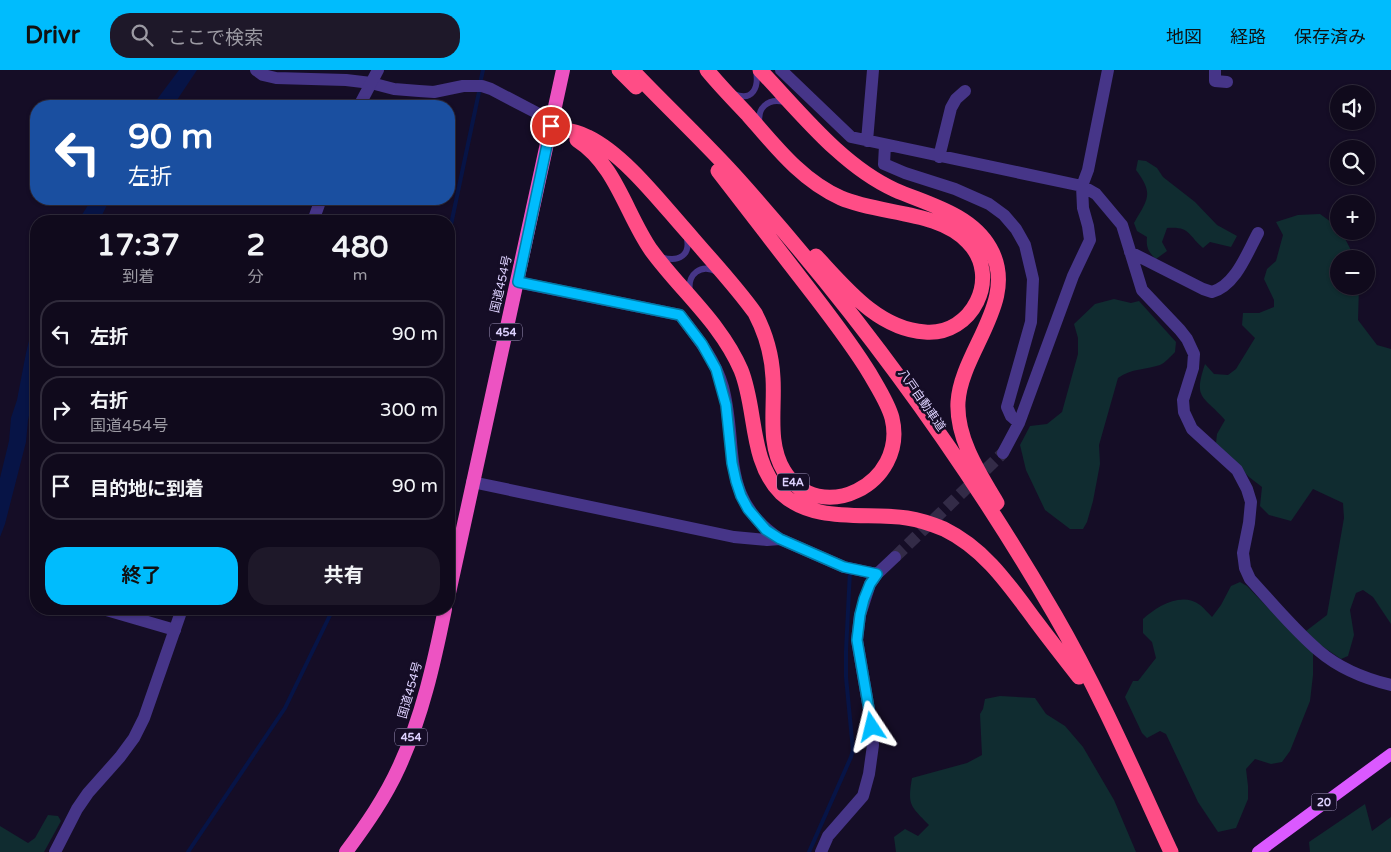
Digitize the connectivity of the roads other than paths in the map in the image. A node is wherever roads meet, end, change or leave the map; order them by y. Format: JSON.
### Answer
{"nodes":[{"id":1,"x":256,"y":70,"type":"edge"},
{"id":2,"x":378,"y":70,"type":"edge"},
{"id":3,"x":563,"y":70,"type":"edge"},
{"id":4,"x":619,"y":70,"type":"edge"},
{"id":5,"x":632,"y":70,"type":"edge"},
{"id":6,"x":707,"y":70,"type":"edge"},
{"id":7,"x":755,"y":70,"type":"edge"},
{"id":8,"x":760,"y":70,"type":"edge"},
{"id":9,"x":781,"y":70,"type":"edge"},
{"id":10,"x":873,"y":70,"type":"edge"},
{"id":11,"x":1108,"y":70,"type":"edge"},
{"id":12,"x":1215,"y":70,"type":"edge"},
{"id":13,"x":1227,"y":82,"type":"dead end"},
{"id":14,"x":371,"y":83,"type":"junction"},
{"id":15,"x":724,"y":89,"type":"junction"},
{"id":16,"x":965,"y":91,"type":"dead end"},
{"id":17,"x":362,"y":100,"type":"edge"},
{"id":18,"x":796,"y":107,"type":"junction"},
{"id":19,"x":551,"y":126,"type":"junction"},
{"id":20,"x":762,"y":131,"type":"junction"},
{"id":21,"x":868,"y":141,"type":"junction"},
{"id":22,"x":885,"y":145,"type":"junction"},
{"id":23,"x":939,"y":157,"type":"junction"},
{"id":24,"x":718,"y":171,"type":"junction"},
{"id":25,"x":738,"y":179,"type":"junction"},
{"id":26,"x":1082,"y":186,"type":"junction"},
{"id":27,"x":682,"y":227,"type":"junction"},
{"id":28,"x":1258,"y":234,"type":"dead end"},
{"id":29,"x":651,"y":250,"type":"junction"},
{"id":30,"x":1130,"y":252,"type":"junction"},
{"id":31,"x":727,"y":278,"type":"junction"},
{"id":32,"x":518,"y":282,"type":"junction"},
{"id":33,"x":692,"y":298,"type":"junction"},
{"id":34,"x":1019,"y":423,"type":"junction"},
{"id":35,"x":1003,"y":453,"type":"tunnel mouth"},
{"id":36,"x":472,"y":482,"type":"junction"},
{"id":37,"x":780,"y":539,"type":"junction"},
{"id":38,"x":895,"y":556,"type":"tunnel mouth"},
{"id":39,"x":455,"y":564,"type":"edge"},
{"id":40,"x":877,"y":574,"type":"junction"},
{"id":41,"x":124,"y":615,"type":"edge"},
{"id":42,"x":180,"y":615,"type":"edge"},
{"id":43,"x":444,"y":615,"type":"edge"},
{"id":44,"x":1055,"y":616,"type":"junction"},
{"id":45,"x":175,"y":630,"type":"junction"},
{"id":46,"x":1079,"y":677,"type":"junction"},
{"id":47,"x":1391,"y":685,"type":"edge"},
{"id":48,"x":1391,"y":754,"type":"edge"},
{"id":49,"x":1142,"y":789,"type":"junction"},
{"id":50,"x":55,"y":852,"type":"edge"},
{"id":51,"x":346,"y":852,"type":"edge"},
{"id":52,"x":821,"y":852,"type":"edge"},
{"id":53,"x":1171,"y":852,"type":"edge"},
{"id":54,"x":1258,"y":852,"type":"edge"}],
"edges":[{"from":1,"to":14,"type":"street"},
{"from":2,"to":14,"type":"street"},
{"from":3,"to":19,"type":"highway","name":"国道454号","number":"454"},
{"from":4,"to":24,"type":"highway","name":"八戸自動車道","number":"E4A"},
{"from":5,"to":25,"type":"highway","name":"八戸自動車道","number":"E4A"},
{"from":6,"to":15,"type":"highway","number":"E4A"},
{"from":7,"to":15,"type":"lane"},
{"from":8,"to":18,"type":"highway","number":"E4A"},
{"from":9,"to":21,"type":"street"},
{"from":10,"to":21,"type":"street"},
{"from":11,"to":26,"type":"street"},
{"from":12,"to":13,"type":"street"},
{"from":14,"to":17,"type":"street"},
{"from":14,"to":19,"type":"street"},
{"from":15,"to":20,"type":"highway","number":"E4A"},
{"from":16,"to":23,"type":"street"},
{"from":18,"to":20,"type":"lane"},
{"from":18,"to":44,"type":"highway","number":"E4A"},
{"from":19,"to":27,"type":"highway","number":"E4A"},
{"from":19,"to":29,"type":"highway","number":"E4A"},
{"from":19,"to":32,"type":"highway","name":"国道454号","number":"454"},
{"from":20,"to":25,"type":"highway","number":"E4A"},
{"from":21,"to":22,"type":"street"},
{"from":22,"to":23,"type":"street"},
{"from":22,"to":34,"type":"street"},
{"from":23,"to":26,"type":"street"},
{"from":24,"to":31,"type":"highway","number":"E4A"},
{"from":24,"to":46,"type":"highway","name":"八戸自動車道","number":"E4A"},
{"from":25,"to":44,"type":"highway","name":"八戸自動車道","number":"E4A"},
{"from":26,"to":30,"type":"street"},
{"from":26,"to":34,"type":"street"},
{"from":27,"to":29,"type":"lane"},
{"from":27,"to":31,"type":"highway","number":"E4A"},
{"from":28,"to":30,"type":"street"},
{"from":29,"to":33,"type":"highway","number":"E4A"},
{"from":30,"to":47,"type":"street"},
{"from":31,"to":33,"type":"lane"},
{"from":32,"to":36,"type":"highway","name":"国道454号","number":"454"},
{"from":32,"to":37,"type":"street"},
{"from":33,"to":46,"type":"highway","number":"E4A"},
{"from":34,"to":35,"type":"street"},
{"from":36,"to":37,"type":"street"},
{"from":36,"to":39,"type":"highway","name":"国道454号","number":"454"},
{"from":37,"to":40,"type":"street"},
{"from":38,"to":40,"type":"street"},
{"from":40,"to":52,"type":"street"},
{"from":41,"to":45,"type":"street"},
{"from":42,"to":45,"type":"street"},
{"from":43,"to":51,"type":"highway","name":"国道454号","number":"454"},
{"from":44,"to":49,"type":"highway","name":"八戸自動車道","number":"E4A"},
{"from":45,"to":50,"type":"street"},
{"from":46,"to":49,"type":"highway","name":"八戸自動車道","number":"E4A"},
{"from":48,"to":54,"type":"main road","number":"20"},
{"from":49,"to":53,"type":"highway","name":"八戸自動車道","number":"E4A"}]}
